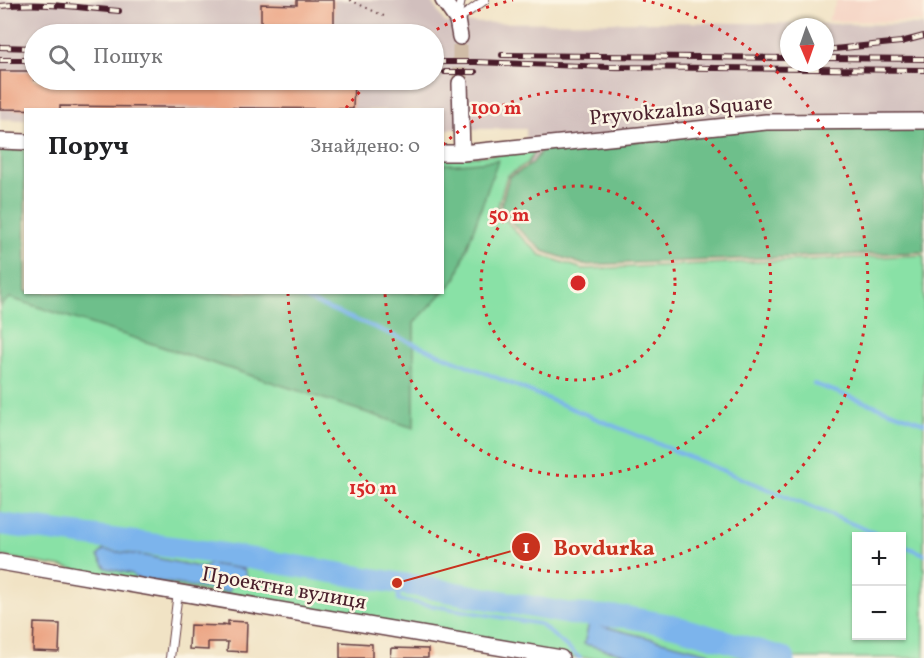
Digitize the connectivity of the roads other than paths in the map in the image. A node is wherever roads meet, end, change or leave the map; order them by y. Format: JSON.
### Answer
{"nodes":[{"id":1,"x":443,"y":0,"type":"edge"},
{"id":2,"x":461,"y":0,"type":"edge"},
{"id":3,"x":485,"y":0,"type":"edge"},
{"id":4,"x":457,"y":20,"type":"junction"},
{"id":5,"x":460,"y":38,"type":"tunnel mouth"},
{"id":6,"x":460,"y":83,"type":"tunnel mouth"},
{"id":7,"x":924,"y":121,"type":"edge"},
{"id":8,"x":0,"y":141,"type":"edge"},
{"id":9,"x":24,"y":142,"type":"edge"},
{"id":10,"x":444,"y":153,"type":"edge"},
{"id":11,"x":462,"y":153,"type":"junction"},
{"id":12,"x":0,"y":562,"type":"edge"},
{"id":13,"x":178,"y":592,"type":"junction"},
{"id":14,"x":170,"y":658,"type":"edge"},
{"id":15,"x":561,"y":658,"type":"edge"}],
"edges":[{"from":1,"to":4,"type":"street"},
{"from":2,"to":4,"type":"lane"},
{"from":3,"to":4,"type":"lane"},
{"from":4,"to":5,"type":"street"},
{"from":6,"to":11,"type":"street"},
{"from":7,"to":11,"type":"street","name":"Pryvokzalna Square"},
{"from":8,"to":9,"type":"street"},
{"from":10,"to":11,"type":"street","name":"Pryvokzalna Square"},
{"from":12,"to":13,"type":"street","name":"Проектна вулиця"},
{"from":13,"to":14,"type":"lane"},
{"from":13,"to":15,"type":"street","name":"Проектна вулиця"}]}
